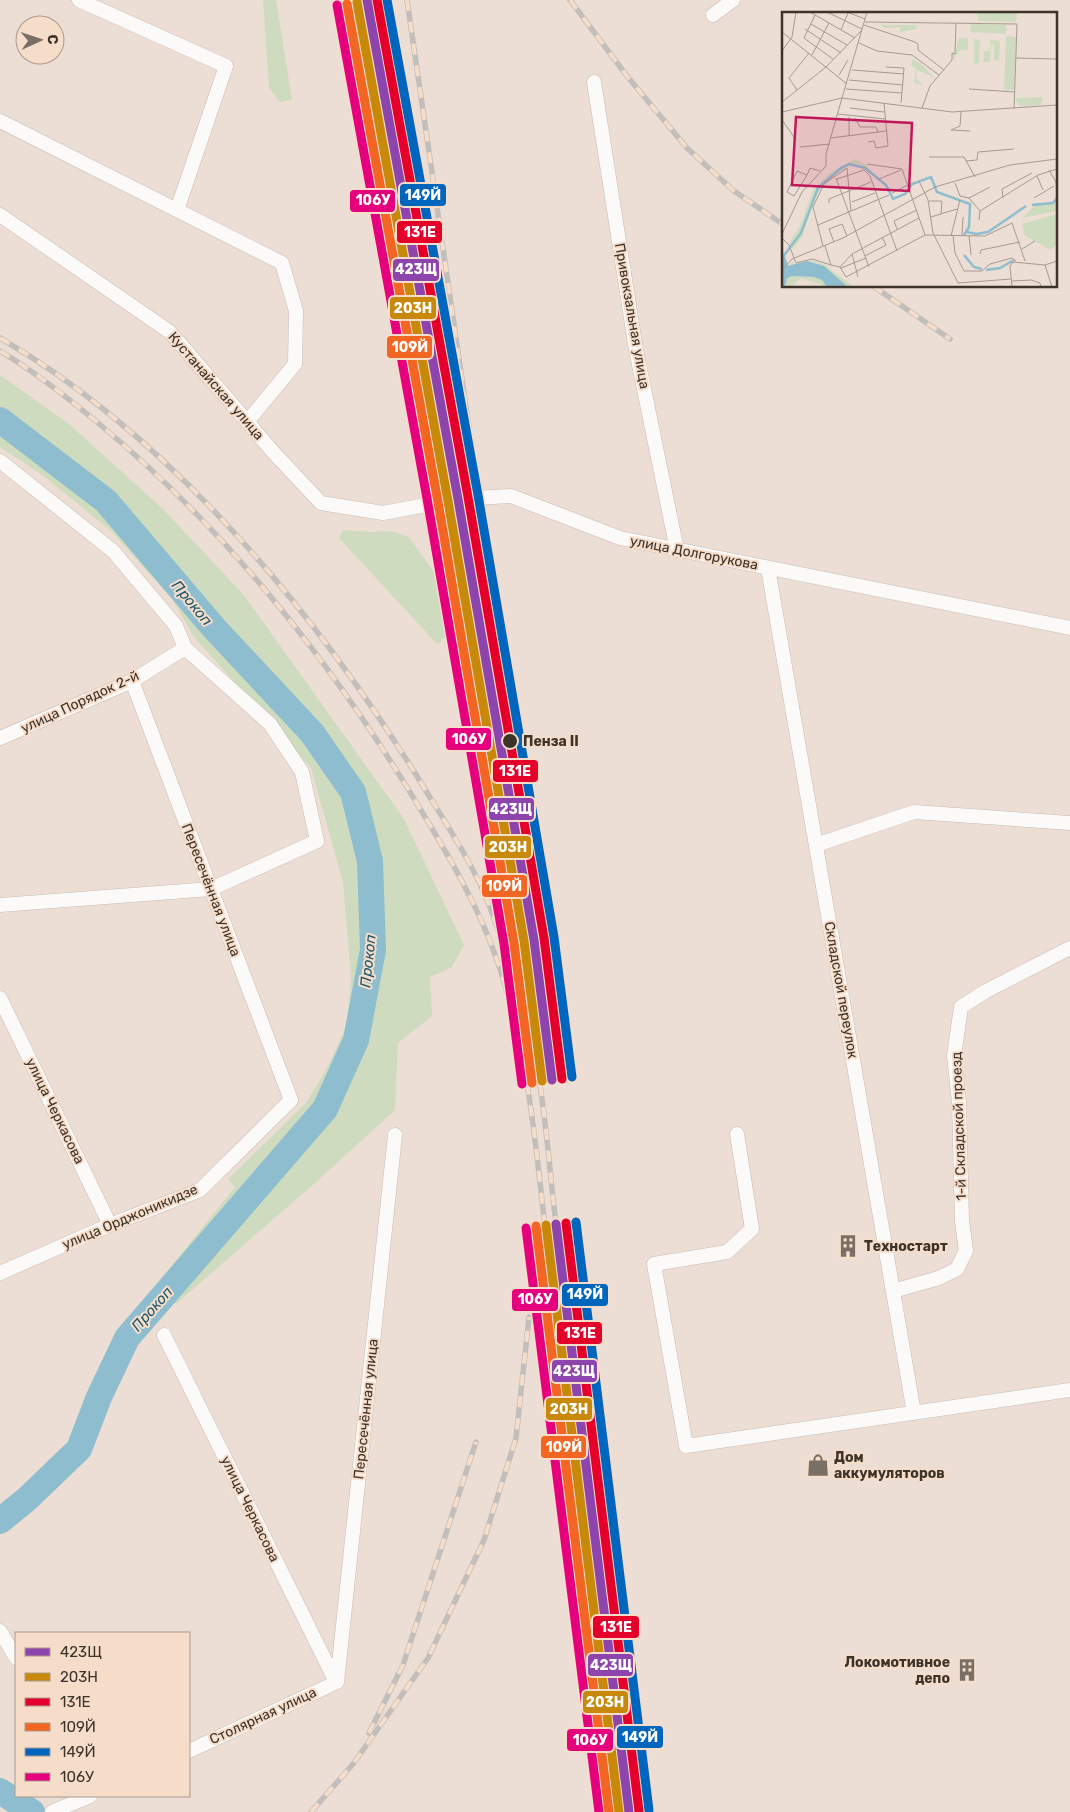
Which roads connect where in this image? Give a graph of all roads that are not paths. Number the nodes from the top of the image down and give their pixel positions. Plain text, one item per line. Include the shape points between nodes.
1 (79, 0) edge
2 (733, 0) edge
3 (713, 15) dead end
4 (594, 82) dead end
5 (0, 121) edge
6 (177, 210) junction
7 (0, 215) edge
8 (247, 422) junction
9 (0, 461) edge
10 (322, 503) joint
11 (677, 550) junction
12 (768, 568) junction
13 (1070, 628) edge
14 (185, 648) junction
15 (132, 681) junction
16 (0, 738) edge
17 (1070, 823) edge
18 (816, 845) junction
19 (211, 889) junction
20 (0, 905) edge
21 (1070, 948) edge
22 (0, 998) edge
23 (291, 1100) joint
24 (737, 1134) dead end
25 (395, 1135) dead end
26 (110, 1225) junction
27 (0, 1274) edge
28 (893, 1291) junction
29 (164, 1335) dead end
30 (1070, 1390) edge
31 (914, 1413) junction
32 (0, 1631) edge
33 (15, 1656) edge
34 (337, 1682) junction
35 (190, 1750) edge
36 (88, 1797) edge
37 (52, 1812) edge

1 - 6 street via 226,66
2 - 3 street
4 - 11 street, Привокзальная улица via 636,350
5 - 6 street
6 - 8 street via 282,263 296,311 295,364
7 - 8 street, Кустанайская улица via 170,332
8 - 10 street, Кустанайская улица
9 - 14 street via 113,550 176,626
10 - 11 street, улица Долгорукова via 383,513 458,499 511,496 620,538
11 - 12 street, улица Долгорукова
12 - 13 street, улица Долгорукова
12 - 18 street, Складской переулок
14 - 15 street, улица Порядок 2-й
14 - 19 street via 270,724 302,772 317,841
15 - 16 street, улица Порядок 2-й
15 - 19 street, Пересечённая улица
17 - 18 street via 914,812
18 - 28 street, Складской переулок
19 - 20 street
19 - 23 street, Пересечённая улица
21 - 28 street, 1-й Складской проезд via 986,991 962,1007 954,1056 966,1251 957,1269 939,1278
22 - 26 street, улица Черкасова
23 - 26 street, улица Орджоникидзе via 200,1190
24 - 31 street via 752,1229 727,1252 654,1264 686,1446
25 - 34 street, Пересечённая улица
26 - 27 street, улица Орджоникидзе
28 - 31 street, Складской переулок
29 - 34 street, улица Черкасова
30 - 31 street
32 - 33 street
34 - 35 street, Столярная улица
36 - 37 street

